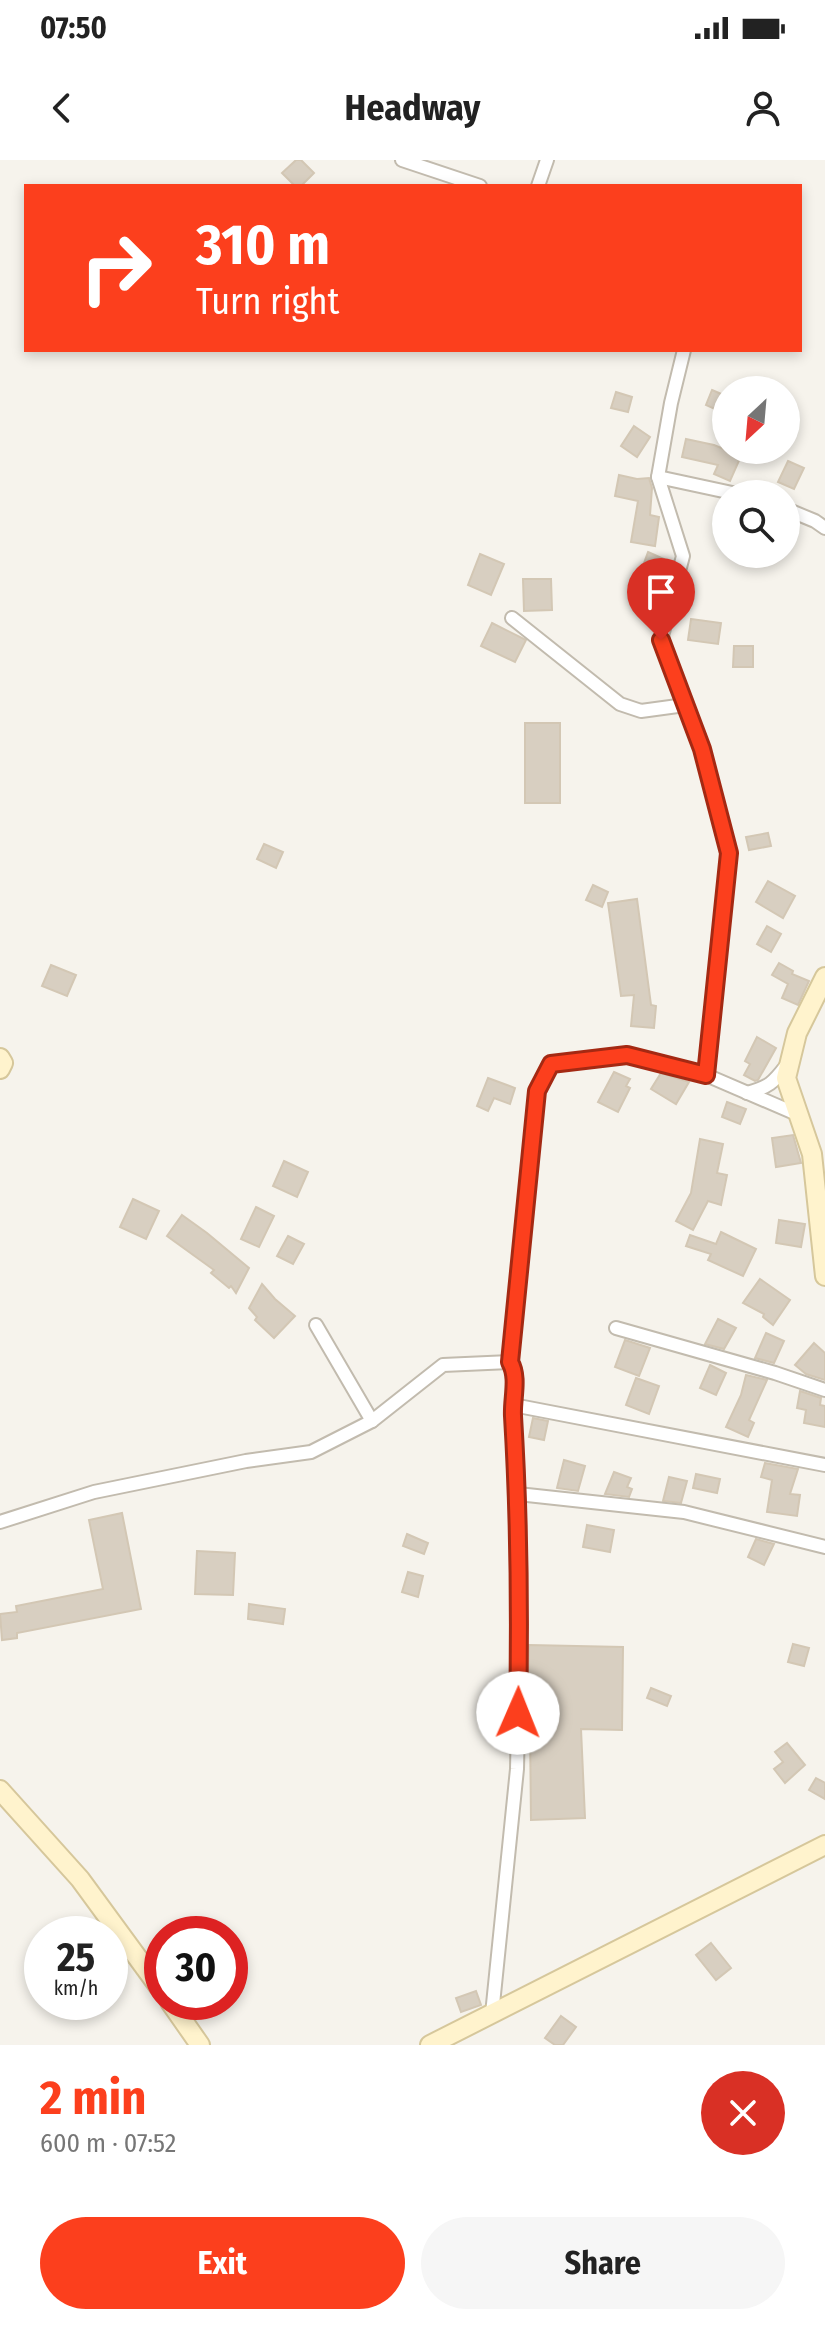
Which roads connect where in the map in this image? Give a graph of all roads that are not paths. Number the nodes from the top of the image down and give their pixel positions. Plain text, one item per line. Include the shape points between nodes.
1 (402, 160) edge
2 (547, 160) edge
3 (474, 184) edge
4 (539, 184) edge
5 (684, 352) edge
6 (658, 477) junction
7 (712, 489) edge
8 (800, 515) edge
9 (825, 528) edge
10 (512, 618) dead end
11 (685, 705) junction
12 (825, 977) edge
13 (0, 1058) edge
14 (791, 1060) junction
15 (0, 1069) edge
16 (706, 1075) junction
17 (747, 1093) junction
18 (799, 1115) junction
19 (825, 1276) edge
20 (316, 1325) dead end
21 (616, 1328) dead end
22 (510, 1362) junction
23 (825, 1390) edge
24 (513, 1405) junction
25 (372, 1421) junction
26 (825, 1465) edge
27 (518, 1494) junction
28 (0, 1522) edge
29 (825, 1547) edge
30 (0, 1790) edge
31 (825, 1845) edge
32 (144, 1966) edge
33 (492, 2014) junction
34 (183, 2020) edge
35 (200, 2045) edge
36 (430, 2045) edge

1 - 3 street
2 - 4 street
5 - 6 street
6 - 7 street
6 - 11 street via 683,556 661,640
8 - 9 street
10 - 11 street via 620,704 641,711
11 - 16 street via 729,853
12 - 14 street via 797,1033
13 - 15 street
14 - 17 street via 773,1083
14 - 18 street via 786,1078
16 - 17 street
16 - 22 street via 627,1055 551,1064 537,1091
17 - 18 street
18 - 19 street via 812,1154
20 - 25 street
21 - 23 street
22 - 24 street via 515,1371
22 - 25 street via 443,1365
24 - 26 street
24 - 27 street
25 - 28 street via 311,1452 94,1492
27 - 29 street via 684,1512
27 - 33 street via 517,1769
30 - 32 street via 80,1879
31 - 33 street
33 - 36 street
34 - 35 street

